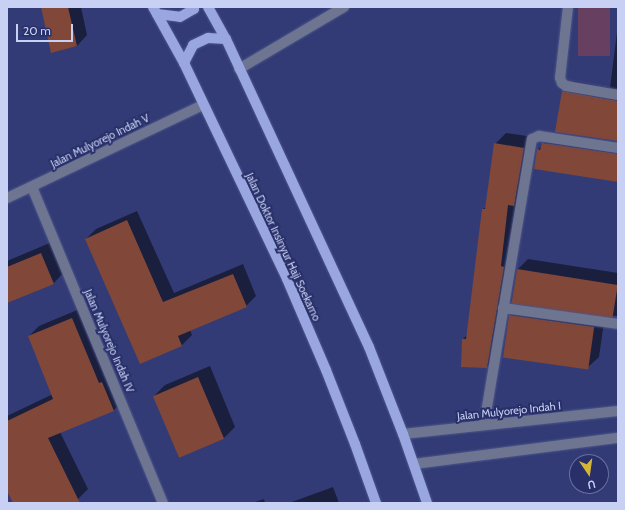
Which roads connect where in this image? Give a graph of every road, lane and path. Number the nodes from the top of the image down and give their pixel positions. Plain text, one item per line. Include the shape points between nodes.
1 (194, 7) edge
2 (208, 7) edge
3 (344, 7) edge
4 (568, 7) edge
5 (155, 10) edge
6 (226, 39) junction
7 (184, 63) junction
8 (239, 69) junction
9 (618, 94) edge
10 (203, 106) junction
11 (618, 148) edge
12 (32, 187) junction
13 (7, 198) edge
14 (503, 308) junction
15 (618, 324) edge
16 (618, 411) edge
17 (484, 425) junction
18 (404, 434) junction
19 (618, 438) edge
20 (414, 464) junction
21 (163, 503) edge
22 (376, 503) edge
23 (428, 503) edge

1 - 5 main road via 180,17
2 - 6 main road
3 - 8 street
4 - 9 street via 560,78 562,83 566,86
5 - 7 main road, Jalan Doktor Insinyur Haji Soekarno
6 - 7 main road via 208,38 193,45
6 - 8 main road
7 - 10 main road, Jalan Doktor Insinyur Haji Soekarno
8 - 18 main road via 335,270
10 - 12 street, Jalan Mulyorejo Indah V
10 - 22 main road, Jalan Doktor Insinyur Haji Soekarno via 293,293 355,444
11 - 14 street via 539,136 532,140
12 - 13 street, Jalan Mulyorejo Indah V
12 - 21 street, Jalan Mulyorejo Indah IV
14 - 15 street
14 - 17 street
16 - 17 street, Jalan Mulyorejo Indah I
17 - 18 street, Jalan Mulyorejo Indah I
18 - 20 main road
19 - 20 street
20 - 23 main road

